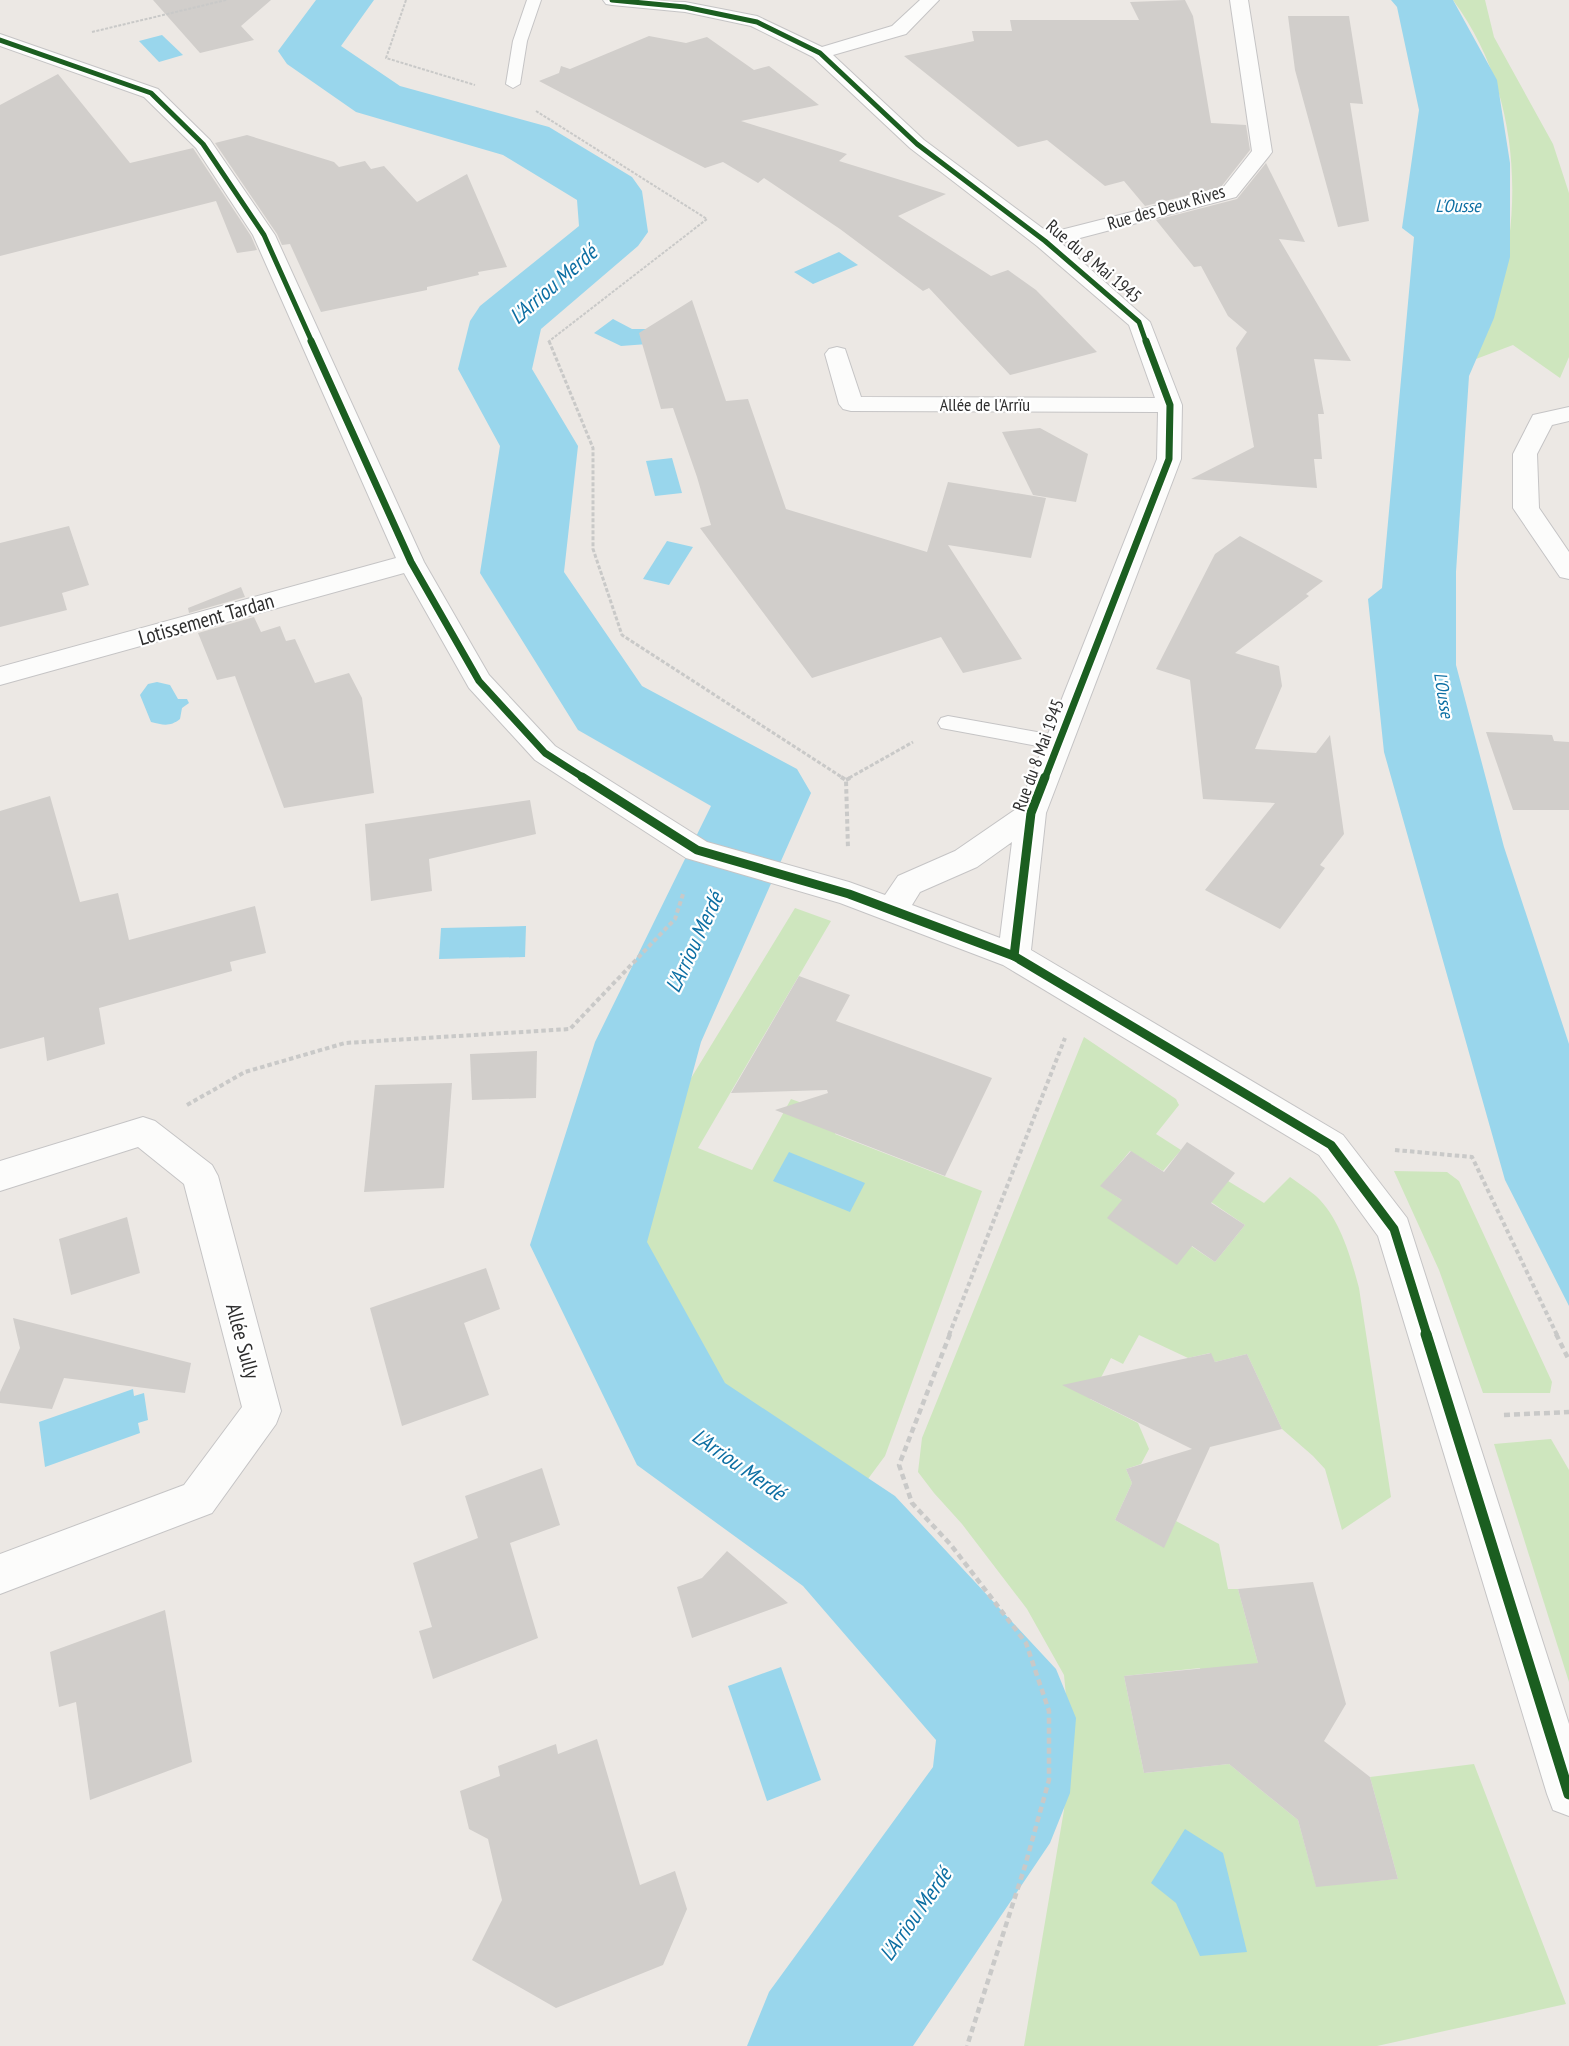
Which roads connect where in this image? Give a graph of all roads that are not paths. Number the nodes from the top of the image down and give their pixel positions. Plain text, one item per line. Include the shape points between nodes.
1 (534, 0) edge
2 (612, 0) edge
3 (930, 0) edge
4 (1239, 0) edge
5 (0, 40) edge
6 (820, 53) junction
7 (513, 84) dead end
8 (1045, 241) junction
9 (837, 354) dead end
10 (1170, 405) junction
11 (1569, 414) edge
12 (411, 562) junction
13 (1569, 571) edge
14 (0, 676) edge
15 (948, 723) road end
16 (1059, 742) junction
17 (1031, 813) junction
18 (892, 910) junction
19 (1014, 956) junction
20 (0, 1176) edge
21 (0, 1574) edge
22 (1569, 1794) edge

1 - 7 lane via 520,41
2 - 6 street, Rue du 8 Mai 1945 via 685,7 757,22
3 - 6 street via 899,30
4 - 8 street, Rue des Deux Rives via 1262,152 1229,193
5 - 12 street via 151,93 203,144 264,235
6 - 8 street, Rue du 8 Mai 1945 via 916,144
8 - 10 street, Rue du 8 Mai 1945 via 1139,322
9 - 10 street, Allée de l'Arrïu via 851,404
10 - 16 street, Rue du 8 Mai 1945 via 1169,459
11 - 13 street via 1542,420 1525,454 1526,508
12 - 14 street, Lotissement Tardan
12 - 18 street via 479,681 545,753 707,853
15 - 16 lane
16 - 17 street, Rue du 8 Mai 1945
17 - 18 street, Rue du 8 Mai 1945 via 966,859 909,884
17 - 19 street, Rue du 8 Mai 1945
18 - 19 street
19 - 22 street via 1331,1145 1394,1229
20 - 21 street, Allée Sully via 143,1131 200,1176 262,1411 198,1499

